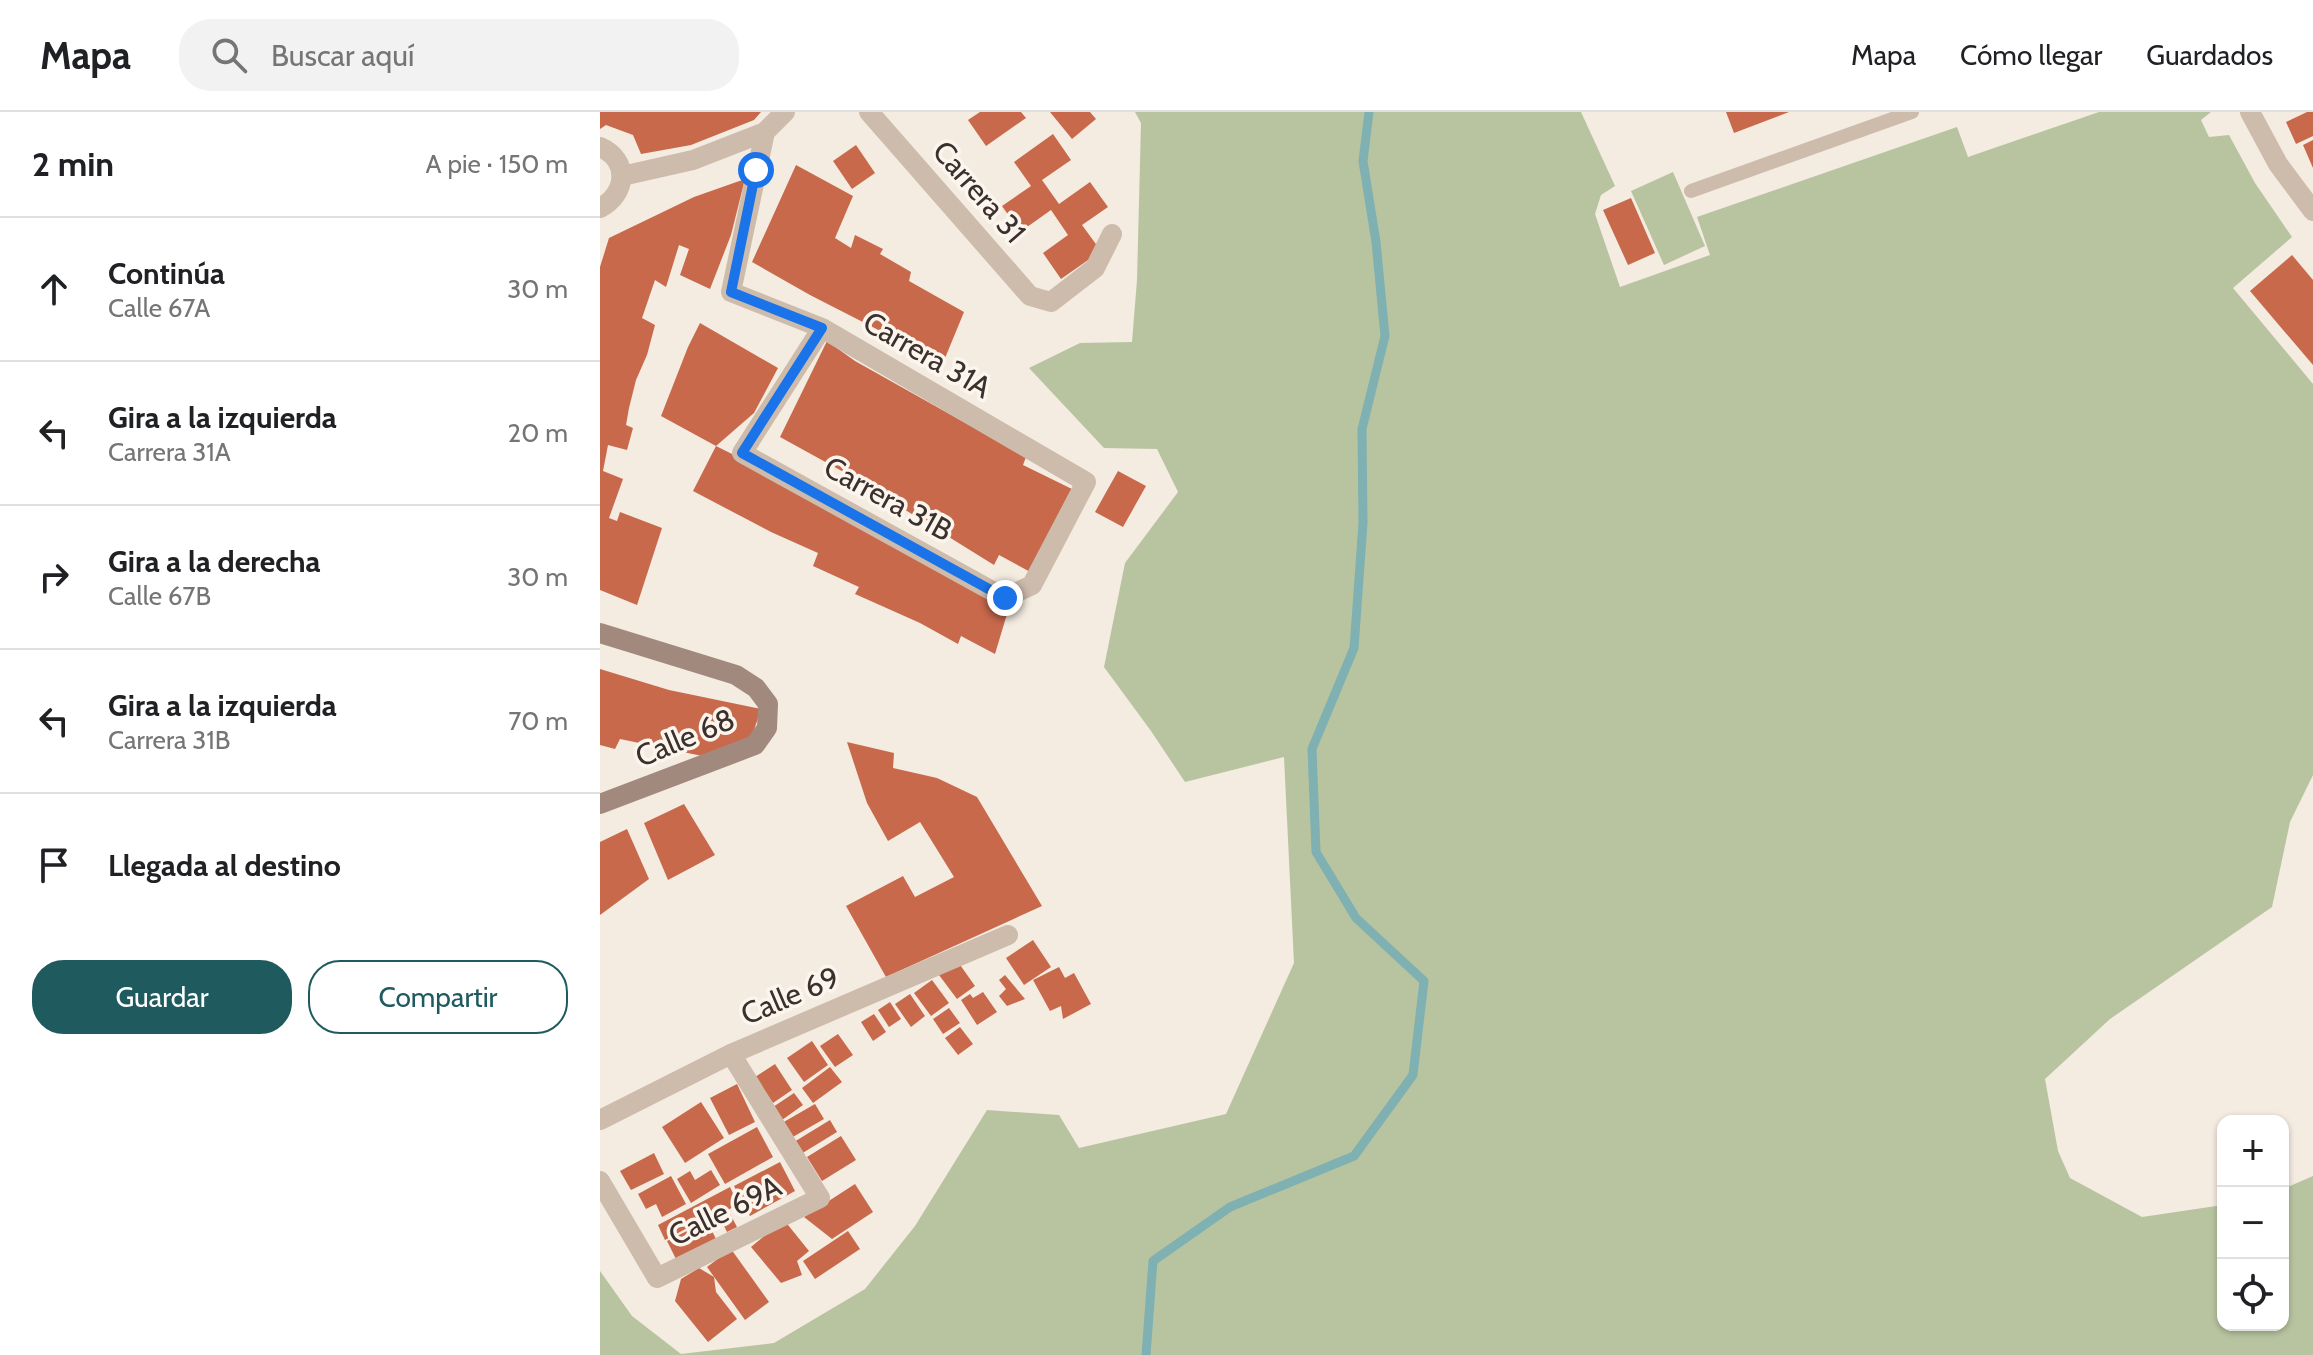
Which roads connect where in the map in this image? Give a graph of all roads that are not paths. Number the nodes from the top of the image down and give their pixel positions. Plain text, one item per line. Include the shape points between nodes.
1 (785, 112) edge
2 (869, 112) edge
3 (1912, 112) edge
4 (2250, 112) edge
5 (765, 132) junction
6 (600, 147) edge
7 (622, 176) junction
8 (1691, 191) dead end
9 (600, 208) edge
10 (2313, 211) edge
11 (1112, 234) dead end
12 (822, 328) junction
13 (1005, 598) joint
14 (600, 633) edge
15 (600, 804) edge
16 (1008, 935) dead end
17 (731, 1054) junction
18 (600, 1120) edge
19 (600, 1181) edge

1 - 5 street
2 - 11 street, Carrera 31 via 1030,296 1051,302 1095,268
3 - 8 lane
4 - 10 street via 2278,164
5 - 7 street via 693,160
5 - 12 street, Carrera 31A via 731,292
6 - 7 street via 614,155
7 - 9 street via 616,196
12 - 13 street, Carrera 31B via 742,453
12 - 13 street, Carrera 31A via 1086,482 1032,585
14 - 15 street, Calle 68 via 736,675 768,704 767,728 755,745
16 - 17 street, Calle 69
17 - 18 street, Calle 69
17 - 19 street, Calle 69A via 820,1198 657,1278

